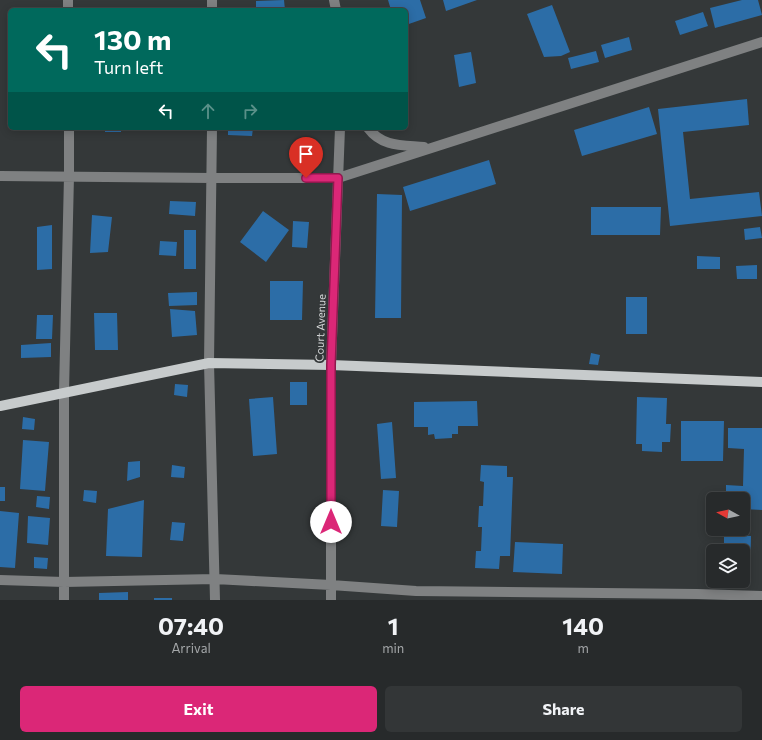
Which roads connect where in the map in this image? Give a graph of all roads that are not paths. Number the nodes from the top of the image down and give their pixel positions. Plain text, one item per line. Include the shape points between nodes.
1 (762, 42) edge
2 (69, 130) edge
3 (212, 130) edge
4 (340, 130) edge
5 (369, 130) edge
6 (428, 148) junction
7 (0, 176) edge
8 (69, 176) junction
9 (212, 178) junction
10 (338, 178) junction
11 (209, 363) junction
12 (331, 365) junction
13 (762, 382) edge
14 (64, 392) junction
15 (0, 406) edge
16 (0, 580) edge
17 (215, 580) junction
18 (64, 582) junction
19 (331, 585) junction
20 (416, 596) edge
21 (574, 596) edge
22 (762, 596) edge
23 (697, 597) edge
24 (64, 600) edge
25 (215, 600) edge
26 (331, 600) edge

1 - 6 street
2 - 8 street
3 - 9 street
4 - 10 street, Court Avenue
5 - 6 street via 388,144
6 - 10 street
7 - 8 street
8 - 9 street
8 - 14 street
9 - 10 street
9 - 11 street
10 - 12 street, Court Avenue
11 - 12 main road
11 - 14 main road
11 - 17 street
12 - 13 main road
12 - 19 street, Court Avenue
14 - 15 main road
14 - 18 street
16 - 18 street
17 - 18 street
17 - 19 street
17 - 25 street
18 - 24 street
19 - 20 street
19 - 26 street, Court Avenue
20 - 21 street
21 - 23 street
22 - 23 street

